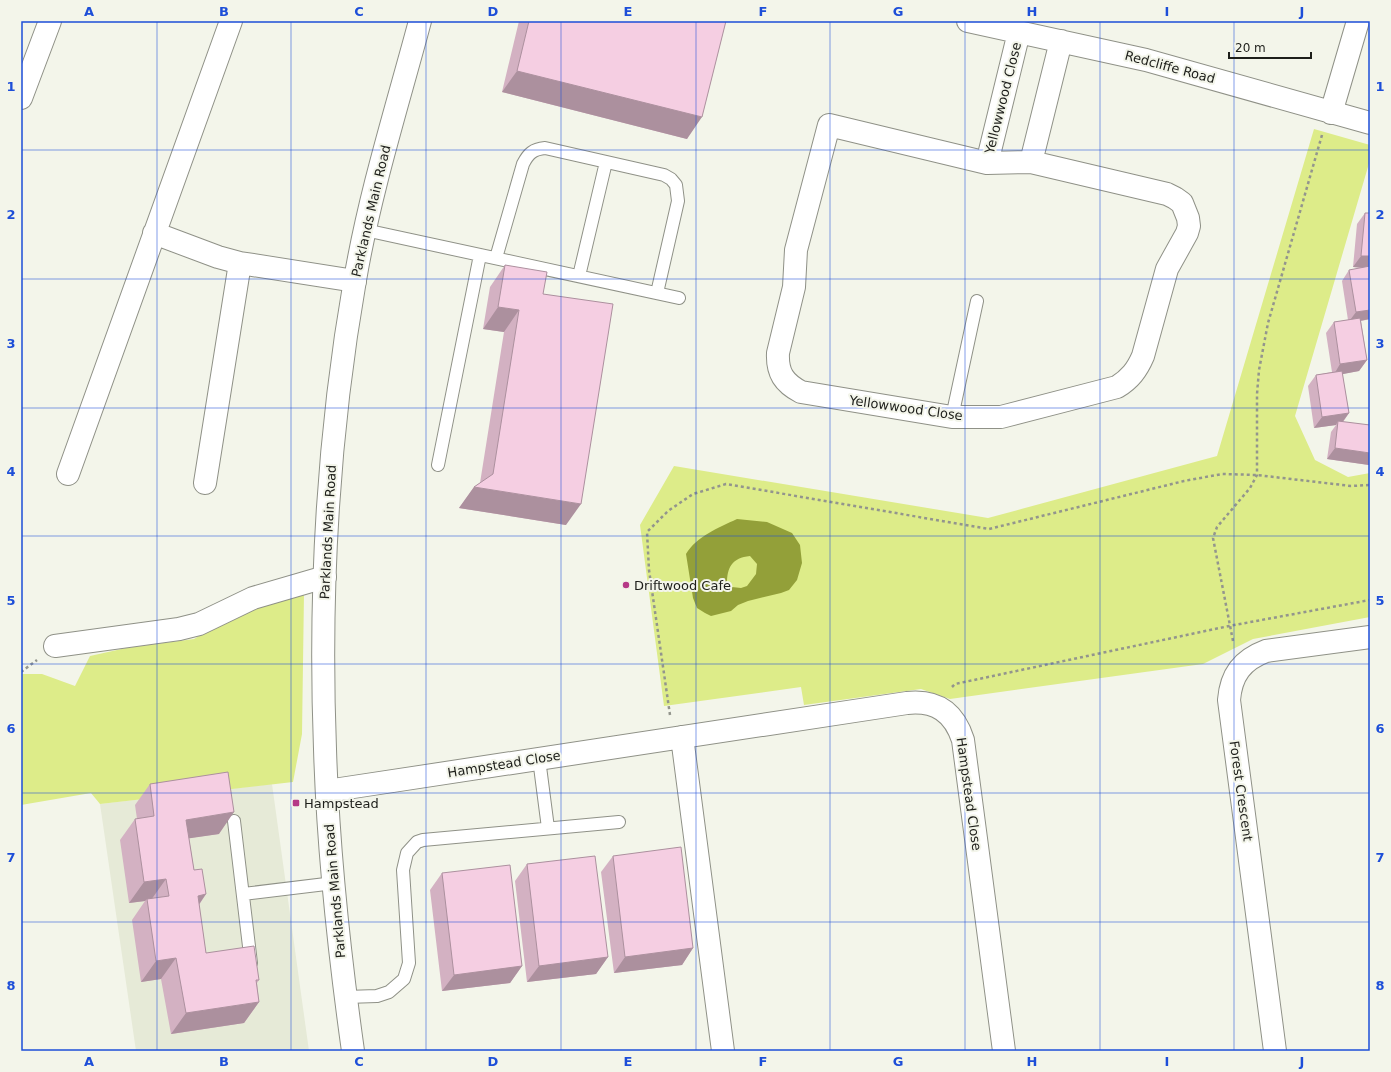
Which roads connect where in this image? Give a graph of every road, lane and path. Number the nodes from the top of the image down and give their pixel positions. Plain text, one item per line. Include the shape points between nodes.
1 (50, 21) edge
2 (231, 21) edge
3 (420, 21) edge
4 (968, 21) edge
5 (1358, 21) edge
6 (1019, 32) junction
7 (1061, 41) junction
8 (21, 98) edge
9 (1331, 113) junction
10 (1370, 123) edge
11 (606, 162) junction
12 (1031, 162) junction
13 (987, 163) junction
14 (365, 230) junction
15 (154, 233) junction
16 (480, 255) junction
17 (496, 258) junction
18 (240, 263) junction
19 (579, 276) junction
20 (355, 281) junction
21 (657, 293) junction
22 (679, 298) dead end
23 (977, 301) dead end
24 (952, 417) junction
25 (438, 465) dead end
26 (68, 474) dead end
27 (1257, 475) junction
28 (205, 483) dead end
29 (1370, 485) edge
30 (325, 577) junction
31 (1370, 600) edge
32 (1229, 626) junction
33 (1370, 637) edge
34 (55, 646) dead end
35 (1240, 668) junction
36 (937, 707) junction
37 (682, 738) junction
38 (539, 759) junction
39 (327, 791) junction
40 (234, 821) edge
41 (619, 822) dead end
42 (548, 828) junction
43 (334, 883) junction
44 (243, 894) junction
45 (252, 976) edge
46 (346, 997) junction
47 (353, 1051) edge
48 (723, 1051) edge
49 (1004, 1051) edge
50 (1275, 1051) edge

1 - 8 street
2 - 15 street
3 - 14 street, Parklands Main Road via 387,138
4 - 6 street, Redcliffe Road
5 - 9 street
6 - 7 street, Redcliffe Road
6 - 13 street, Yellowwood Close
7 - 9 street, Redcliffe Road via 1132,56
7 - 12 street
9 - 10 street, Redcliffe Road
9 - 27 path via 1262,346 1257,394
11 - 17 lane via 545,148 532,151 523,164
11 - 19 lane
11 - 21 lane via 664,175 676,185 678,201
12 - 13 street, Yellowwood Close
12 - 24 street, Yellowwood Close via 1167,194 1182,203 1188,218 1187,233 1167,269 1143,356 1132,376 1117,387 1001,417
13 - 24 street, Yellowwood Close via 829,125 796,250 794,287 778,354 784,378 801,392
14 - 16 lane
14 - 20 street, Parklands Main Road
15 - 18 street
15 - 26 street
16 - 17 lane
16 - 25 lane
17 - 19 lane
18 - 20 street
18 - 28 street
19 - 21 lane
20 - 30 street, Parklands Main Road via 333,449
21 - 22 lane
23 - 24 lane
27 - 29 path via 1351,486
27 - 32 path via 1250,488 1217,527 1213,538
27 - 37 path via 1222,474 1184,481 988,529 726,484 693,494 668,511 647,532 649,570 670,719
30 - 34 street via 253,598 199,624
30 - 39 street, Parklands Main Road via 324,710
31 - 32 path
32 - 35 path
32 - 36 path via 955,684
33 - 35 street, Forest Crescent via 1266,651 1247,660
35 - 50 street, Forest Crescent via 1230,689 1229,700
36 - 37 street, Hampstead Close via 928,703 906,703
36 - 49 street, Hampstead Close via 954,721 963,740
37 - 38 street, Hampstead Close
37 - 48 street
38 - 39 street, Hampstead Close
38 - 42 lane
39 - 43 street, Parklands Main Road
40 - 44 lane
41 - 42 lane
42 - 46 lane via 417,842 407,853 403,870 409,963 404,979 388,992 377,996
43 - 44 lane
43 - 46 street, Parklands Main Road
44 - 45 lane
46 - 47 street, Parklands Main Road

